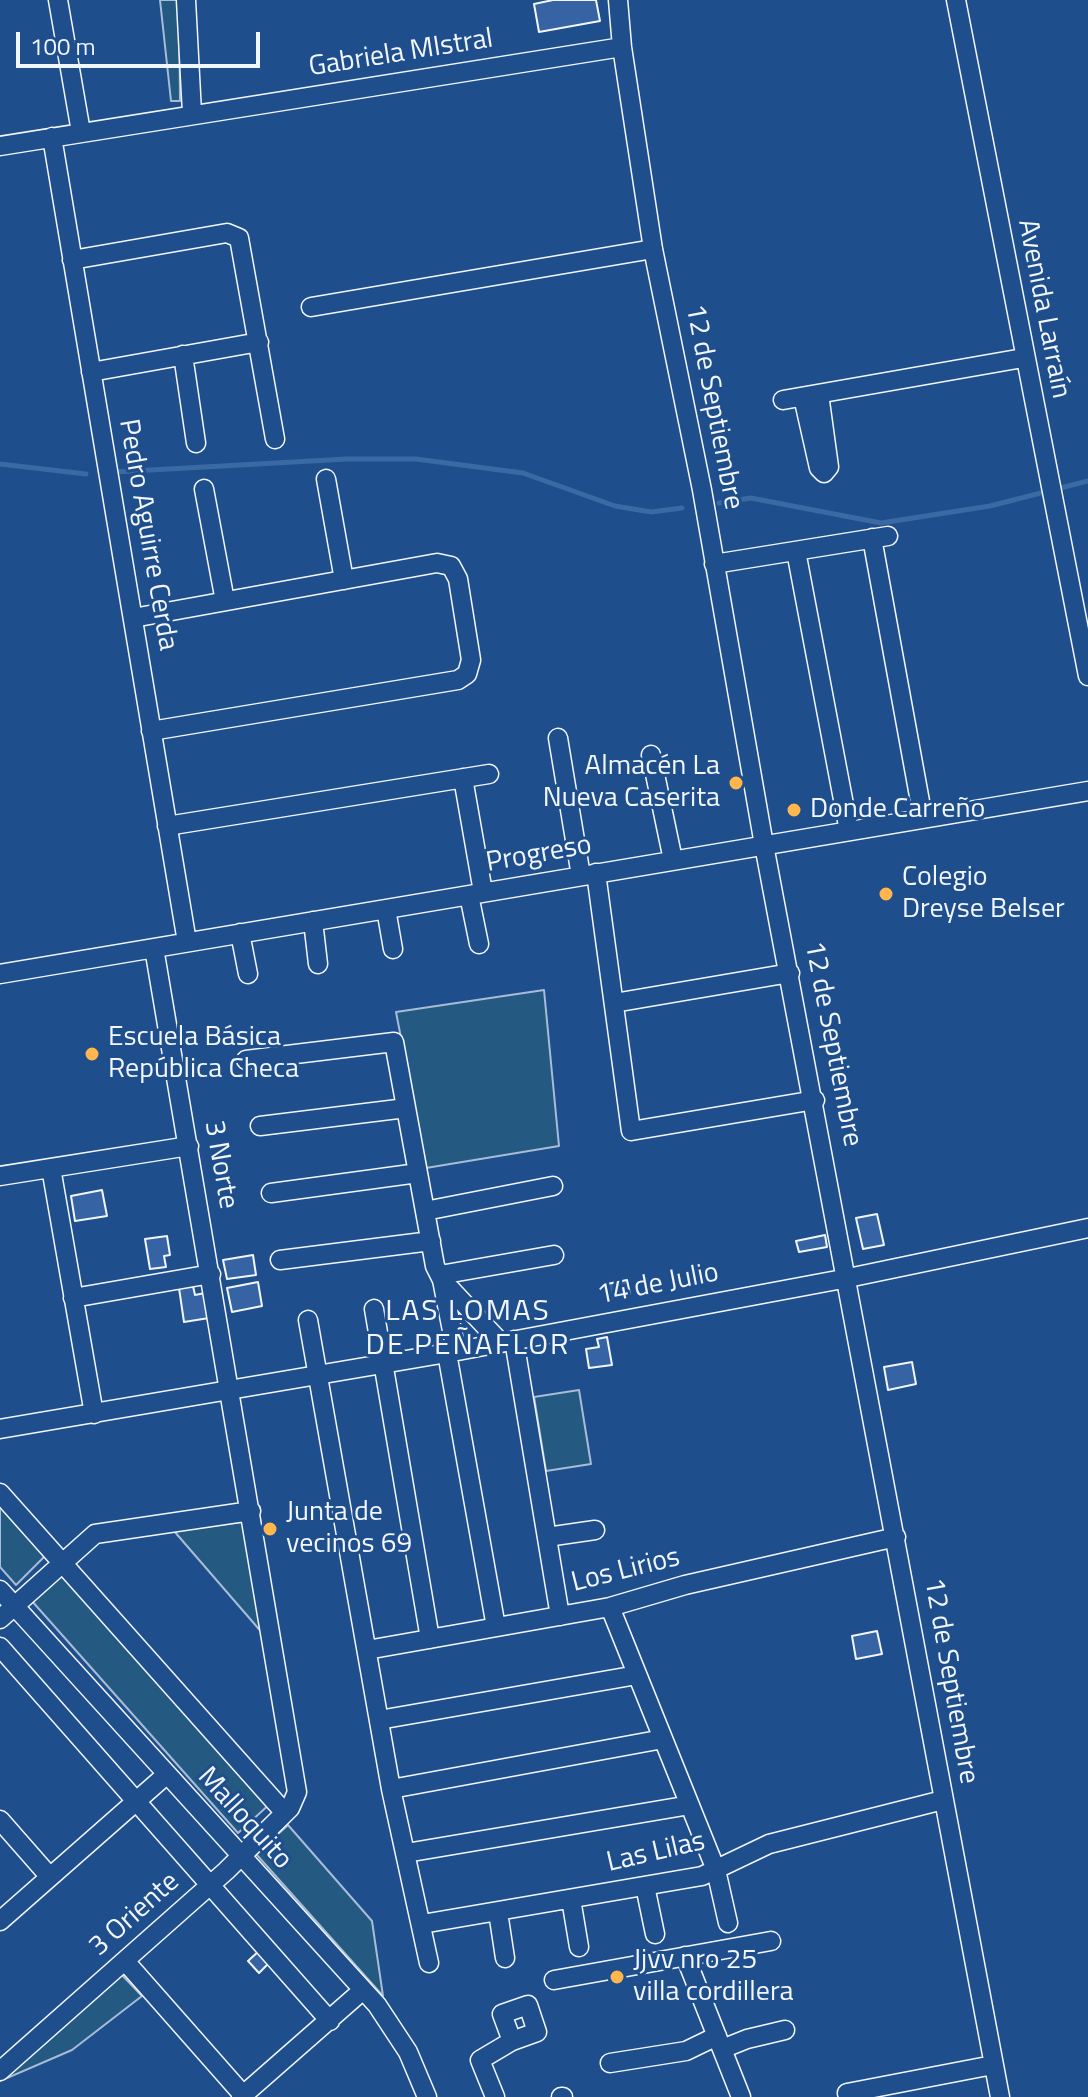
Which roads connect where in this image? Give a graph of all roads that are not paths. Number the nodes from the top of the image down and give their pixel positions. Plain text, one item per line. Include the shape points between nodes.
1 (58, 0) edge
2 (186, 0) edge
3 (618, 0) edge
4 (956, 0) edge
5 (622, 47) junction
6 (192, 113) junction
7 (81, 132) junction
8 (52, 137) junction
9 (0, 146) edge
10 (653, 249) junction
11 (72, 260) junction
12 (311, 307) dead end
13 (259, 342) junction
14 (183, 355) junction
15 (1023, 358) junction
16 (91, 372) junction
17 (783, 400) dead end
18 (275, 439) dead end
19 (196, 443) dead end
20 (326, 479) dead end
21 (204, 489) dead end
22 (796, 551) junction
23 (714, 564) junction
24 (344, 580) junction
25 (225, 601) junction
26 (133, 618) junction
27 (1088, 676) edge
28 (151, 731) junction
29 (558, 738) dead end
30 (651, 755) dead end
31 (489, 774) dead end
32 (463, 778) junction
33 (1088, 791) edge
34 (923, 818) junction
35 (167, 826) junction
36 (849, 831) junction
37 (764, 845) junction
38 (673, 860) junction
39 (588, 875) junction
40 (476, 894) junction
41 (386, 909) junction
42 (313, 921) junction
43 (240, 933) junction
44 (187, 942) junction
45 (479, 944) dead end
46 (154, 948) junction
47 (393, 949) dead end
48 (318, 964) dead end
49 (790, 973) junction
50 (0, 974) edge
51 (248, 974) dead end
52 (614, 1003) junction
53 (246, 1060) dead end
54 (815, 1100) junction
55 (406, 1108) junction
56 (260, 1126) dead end
57 (189, 1146) junction
58 (51, 1168) junction
59 (418, 1173) junction
60 (0, 1176) edge
61 (553, 1186) dead end
62 (271, 1193) dead end
63 (425, 1211) junction
64 (1088, 1228) edge
65 (431, 1241) junction
66 (554, 1255) dead end
67 (280, 1260) dead end
68 (211, 1274) junction
69 (441, 1277) junction
70 (848, 1278) junction
71 (73, 1298) junction
72 (374, 1309) dead end
73 (308, 1320) dead end
74 (507, 1342) junction
75 (452, 1352) junction
76 (384, 1364) junction
77 (316, 1377) junction
78 (231, 1391) junction
79 (94, 1414) junction
80 (0, 1429) edge
81 (0, 1493) edge
82 (251, 1511) junction
83 (595, 1530) dead end
84 (547, 1537) junction
85 (896, 1537) junction
86 (63, 1563) junction
87 (0, 1590) edge
88 (14, 1607) junction
89 (610, 1607) junction
90 (560, 1616) junction
91 (0, 1619) edge
92 (496, 1627) junction
93 (430, 1639) junction
94 (0, 1647) edge
95 (367, 1650) junction
96 (637, 1675) junction
97 (379, 1720) junction
98 (663, 1739) junction
99 (166, 1775) junction
100 (391, 1789) junction
101 (297, 1792) joint
102 (943, 1800) junction
103 (136, 1802) junction
104 (690, 1805) junction
105 (285, 1813) junction
106 (0, 1820) edge
107 (406, 1853) junction
108 (240, 1857) junction
109 (716, 1870) junction
110 (50, 1877) junction
111 (210, 1885) junction
112 (645, 1886) junction
113 (571, 1899) junction
114 (498, 1912) junction
115 (0, 1921) edge
116 (728, 1923) dead end
117 (422, 1924) junction
118 (655, 1934) dead end
119 (771, 1941) dead end
120 (579, 1947) dead end
121 (685, 1956) junction
122 (505, 1958) dead end
123 (125, 1961) junction
124 (429, 1963) dead end
125 (554, 1980) dead end
126 (363, 1990) junction
127 (330, 2021) junction
128 (785, 2030) dead end
129 (512, 2041) dead end
130 (720, 2043) junction
131 (610, 2063) dead end
132 (993, 2065) junction
133 (0, 2071) edge
134 (847, 2093) dead end
135 (423, 2095) edge
136 (242, 2096) edge
137 (495, 2097) edge
138 (741, 2097) edge
139 (1000, 2097) edge

1 - 7 street
2 - 6 street
3 - 5 street, 12 de Septiembre
4 - 15 street, Avenida Larraín
5 - 6 street, Gabriela MIstral
5 - 10 street, 12 de Septiembre
6 - 7 street, Gabriela MIstral
7 - 8 street, Gabriela MIstral
8 - 9 street, Gabriela MIstral
8 - 11 street, Pedro Aguirre Cerda
10 - 12 street
10 - 23 street, 12 de Septiembre
11 - 13 street via 236,235 243,247
11 - 16 street, Pedro Aguirre Cerda
13 - 14 street
13 - 18 street
14 - 16 street
14 - 19 street
15 - 17 street
15 - 27 street, Avenida Larraín
16 - 26 street, Pedro Aguirre Cerda
20 - 24 street
21 - 25 street
22 - 23 street
22 - 34 street via 880,537
22 - 36 street
23 - 37 street, 12 de Septiembre
24 - 25 street
24 - 28 street via 437,563 451,566 458,579 471,660 467,674 453,681
25 - 26 street
26 - 28 street, Pedro Aguirre Cerda
28 - 35 street, Pedro Aguirre Cerda
29 - 39 street
30 - 38 street
31 - 32 street
32 - 35 street
32 - 40 street
33 - 34 street, Progreso
34 - 36 street, Progreso
35 - 44 street, Pedro Aguirre Cerda
36 - 37 street, Progreso
37 - 38 street, Progreso
37 - 49 street, 12 de Septiembre
38 - 39 street, Progreso
39 - 40 street, Progreso
39 - 52 street
40 - 41 street, Progreso
40 - 45 street
41 - 42 street, Progreso
41 - 47 street
42 - 43 street, Progreso
42 - 48 street
43 - 44 street, Progreso
43 - 51 street
44 - 46 street, Progreso
46 - 50 street, Progreso
46 - 57 street, 3 Norte
49 - 52 street
49 - 54 street, 12 de Septiembre
52 - 54 street via 631,1131
53 - 55 street via 394,1042
54 - 70 street, 12 de Septiembre
55 - 56 street
55 - 59 street
57 - 58 street
57 - 68 street, 3 Norte
58 - 60 street
58 - 71 street
59 - 62 street
59 - 63 street
61 - 63 street
63 - 65 street
64 - 70 street, 14 de Julio
65 - 67 street
65 - 69 street
66 - 69 street
68 - 71 street
68 - 78 street, 3 Norte
69 - 74 street
69 - 75 street
70 - 74 street, 14 de Julio
70 - 85 street, 12 de Septiembre
71 - 79 street
72 - 76 street
73 - 77 street
74 - 75 street, 14 de Julio
74 - 84 street
75 - 76 street, 14 de Julio
75 - 92 street
76 - 77 street, 14 de Julio
76 - 93 street
77 - 78 street, 14 de Julio
77 - 95 street
78 - 79 street, 14 de Julio
78 - 82 street, 3 Norte
79 - 80 street, 14 de Julio
81 - 86 street, Malloquito
82 - 86 street via 95,1534
82 - 101 street, 3 Norte
83 - 84 street
84 - 90 street
85 - 89 street, Los Lirios
85 - 102 street, 12 de Septiembre
86 - 88 street
86 - 105 street, Malloquito
87 - 88 street, Malloquito
88 - 91 street
88 - 99 street, Malloquito
89 - 90 street, Los Lirios
89 - 96 street
90 - 92 street, Los Lirios
92 - 93 street, Los Lirios
93 - 95 street, Los Lirios
94 - 103 street
95 - 97 street
96 - 97 street
96 - 98 street
97 - 100 street
98 - 100 street
98 - 104 street
99 - 103 street
99 - 108 street, Malloquito
100 - 107 street
101 - 105 street, 3 Oriente
102 - 109 street, Las Lilas via 769,1844
102 - 132 street, 12 de Septiembre
103 - 110 street
103 - 111 street
104 - 107 street
104 - 109 street
105 - 108 street, 3 Oriente
106 - 110 street
107 - 117 street
108 - 111 street, 3 Oriente
108 - 126 street, Malloquito
109 - 112 street, Las Lilas
109 - 116 street
110 - 115 street
111 - 123 street, 3 Oriente
111 - 127 street
112 - 113 street, Las Lilas
112 - 118 street
113 - 114 street, Las Lilas
113 - 120 street
114 - 117 street, Las Lilas
114 - 122 street
117 - 124 street
119 - 121 street
121 - 125 street
121 - 130 street
123 - 133 street, 3 Oriente
123 - 136 street
126 - 127 street
126 - 135 street, Malloquito via 396,2031
127 - 136 street
128 - 130 street
129 - 137 street via 480,2060
130 - 131 street
130 - 138 street
132 - 134 street
132 - 139 street, 12 de Septiembre

